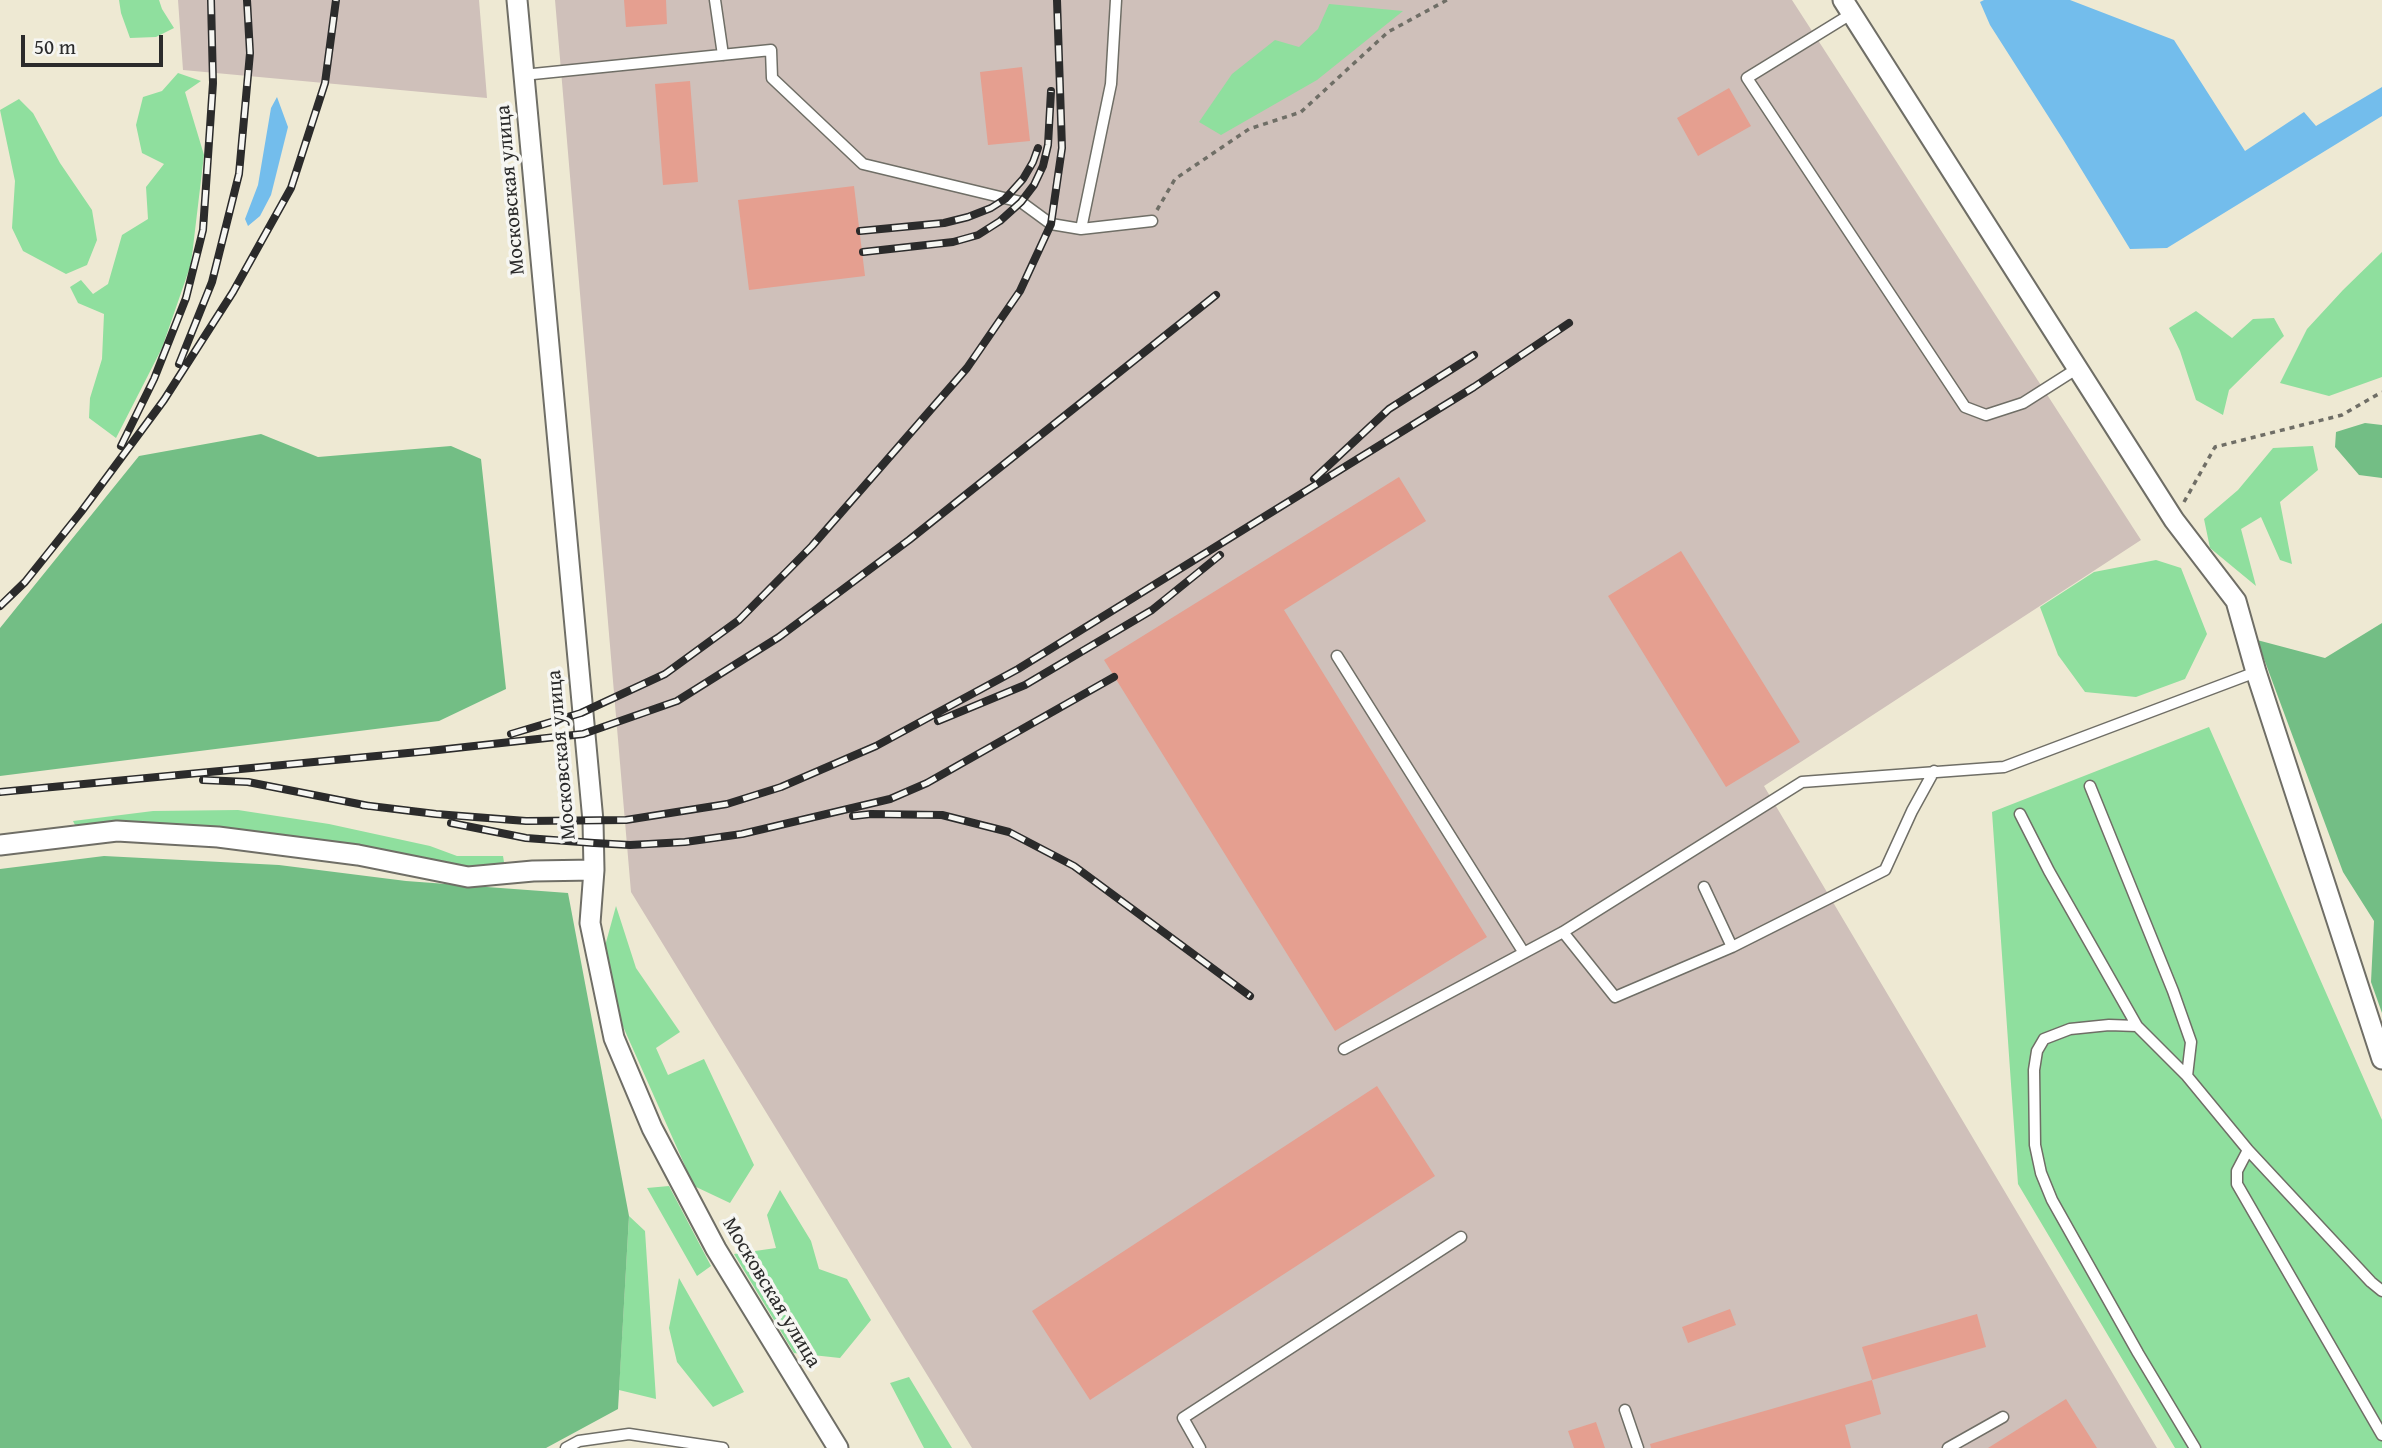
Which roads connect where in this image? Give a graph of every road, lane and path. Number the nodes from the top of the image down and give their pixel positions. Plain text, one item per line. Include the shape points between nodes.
1 (517, 0) edge
2 (715, 0) edge
3 (1116, 0) edge
4 (1447, 0) edge
5 (1847, 7) edge
6 (723, 55) junction
7 (523, 75) junction
8 (1152, 221) joint
9 (1081, 229) junction
10 (2078, 368) junction
11 (2382, 392) edge
12 (2174, 520) junction
13 (1337, 656) dead end
14 (2256, 672) junction
15 (1934, 771) junction
16 (2090, 786) dead end
17 (2020, 814) dead end
18 (0, 845) edge
19 (594, 870) junction
20 (1704, 887) dead end
21 (1563, 932) junction
22 (1732, 947) junction
23 (1524, 953) junction
24 (2137, 1026) junction
25 (1344, 1049) dead end
26 (2382, 1059) edge
27 (2186, 1076) junction
28 (2248, 1150) junction
29 (1461, 1237) dead end
30 (2382, 1291) edge
31 (1625, 1410) dead end
32 (2003, 1417) dead end
33 (2382, 1435) edge
34 (566, 1448) edge
35 (723, 1448) edge
36 (838, 1448) edge
37 (1200, 1448) edge
38 (1638, 1448) edge
39 (1948, 1448) edge
40 (2195, 1448) edge

1 - 7 street, Московская улица
2 - 6 lane
3 - 9 lane via 1111,84
4 - 8 path via 1388,32 1301,112 1249,129 1175,179
5 - 10 street
5 - 10 lane via 1747,78 1965,407 1986,415 2023,403
6 - 7 lane
6 - 9 lane via 771,50 772,78 863,164 1021,202 1051,225
7 - 19 street, Московская улица
8 - 9 lane
10 - 12 street
11 - 12 path via 2342,415 2215,447
12 - 14 street via 2236,601
13 - 23 lane
14 - 15 lane via 2004,767
14 - 26 street
15 - 21 lane via 1802,782
15 - 22 lane via 1885,870
16 - 27 lane via 2190,1042
17 - 24 lane
18 - 19 street via 117,831 358,855 468,877
19 - 36 street, Московская улица via 590,923 614,1038 652,1128 716,1249
20 - 22 lane
21 - 22 lane via 1615,997
21 - 23 lane
23 - 25 lane
24 - 27 lane
24 - 40 lane via 2070,1029 2044,1039 2034,1070 2035,1145 2052,1200
27 - 28 lane
28 - 30 lane
28 - 33 lane via 2237,1171 2237,1184
29 - 37 lane via 1183,1418
31 - 38 lane
32 - 39 lane
34 - 35 lane via 579,1441 629,1434

